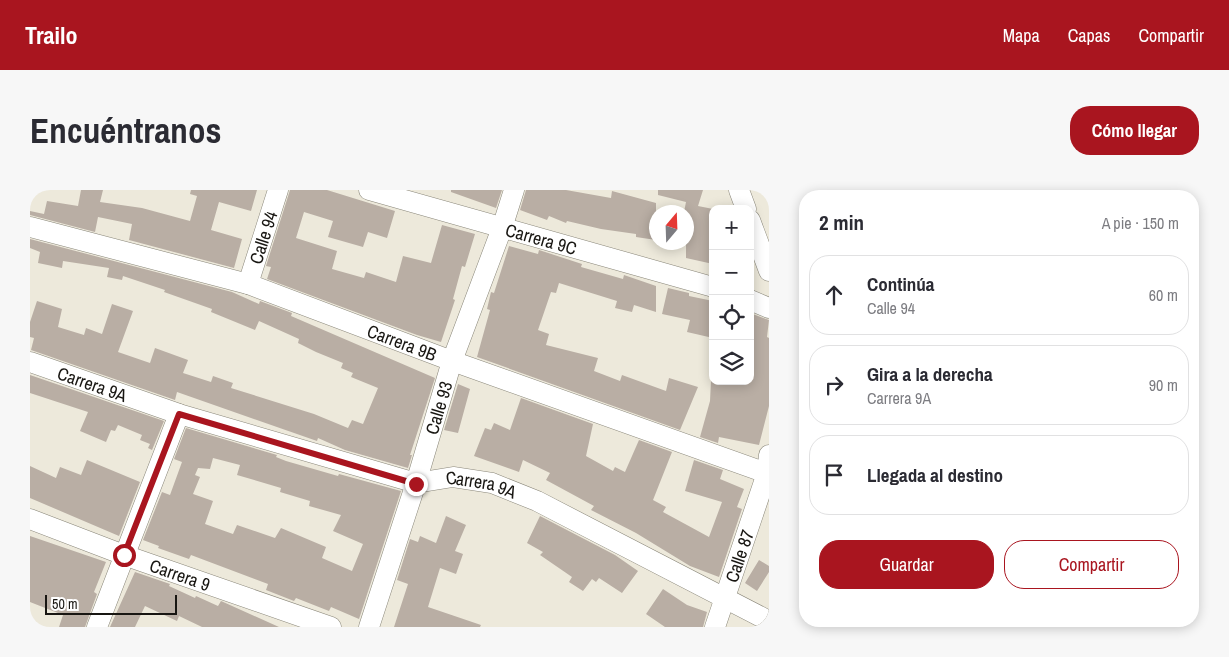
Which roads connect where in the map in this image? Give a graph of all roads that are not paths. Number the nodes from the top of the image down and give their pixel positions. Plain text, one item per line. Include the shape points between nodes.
1 (278, 190) edge
2 (370, 190) edge
3 (514, 190) edge
4 (739, 190) edge
5 (745, 205) edge
6 (30, 227) edge
7 (502, 228) junction
8 (754, 231) edge
9 (769, 271) edge
10 (248, 284) junction
11 (709, 286) edge
12 (754, 302) edge
13 (769, 308) edge
14 (452, 361) junction
15 (30, 362) edge
16 (179, 414) junction
17 (768, 467) edge
18 (416, 484) junction
19 (30, 519) edge
20 (124, 555) junction
21 (725, 598) junction
22 (769, 622) edge
23 (97, 627) edge
24 (331, 627) edge
25 (369, 627) edge
26 (715, 627) edge

1 - 10 street, Calle 94
2 - 7 street, Carrera 9C
3 - 7 street, Calle 93
4 - 5 street
6 - 10 street, Carrera 9B
7 - 11 street, Carrera 9C
7 - 14 street, Calle 93
8 - 9 street
10 - 14 street, Carrera 9B
12 - 13 street
14 - 17 street, Carrera 9B
14 - 18 street, Calle 93
15 - 16 street, Carrera 9A
16 - 18 street, Carrera 9A
16 - 20 street
17 - 21 street, Calle 87
18 - 21 street, Carrera 9A via 453,477 492,483 537,500
18 - 25 street, Calle 93
19 - 20 street, Carrera 9
20 - 23 street
20 - 24 street, Carrera 9
21 - 22 street, Carrera 9A
21 - 26 street, Calle 87

